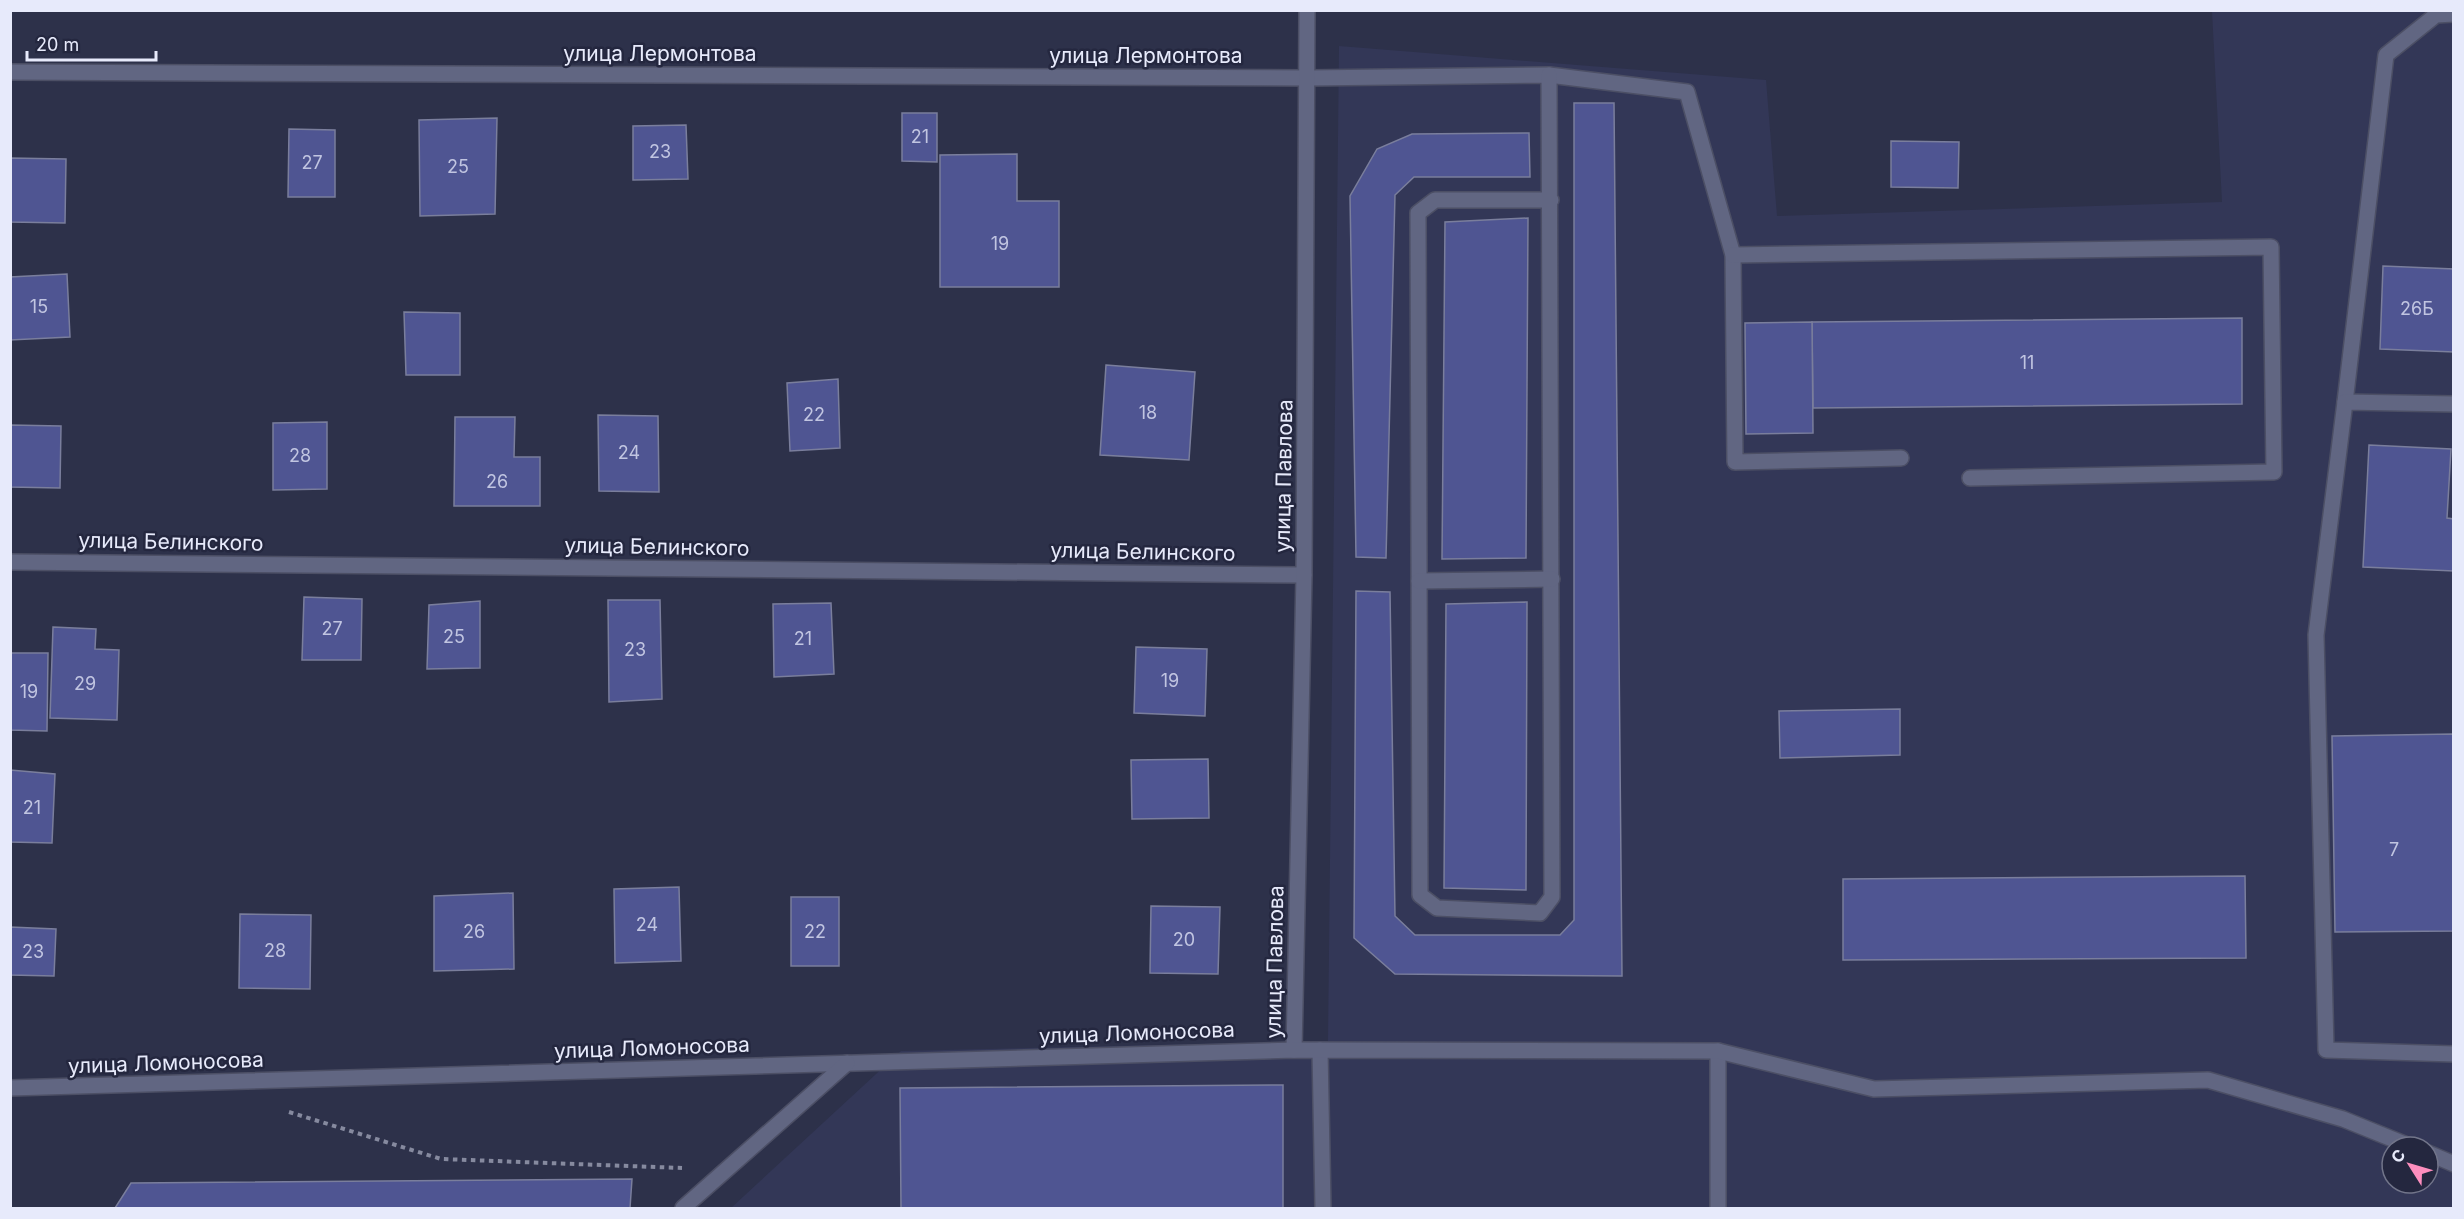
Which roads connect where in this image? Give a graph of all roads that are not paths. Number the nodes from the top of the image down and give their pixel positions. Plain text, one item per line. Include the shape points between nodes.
1 (1307, 10) edge
2 (2454, 14) edge
3 (10, 72) edge
4 (1549, 75) junction
5 (1309, 78) junction
6 (1551, 200) junction
7 (1733, 255) junction
8 (2345, 402) junction
9 (2454, 404) edge
10 (1901, 459) dead end
11 (1970, 478) dead end
12 (10, 562) edge
13 (1304, 575) junction
14 (1552, 579) junction
15 (1419, 581) junction
16 (1294, 1050) junction
17 (1320, 1050) junction
18 (1718, 1051) junction
19 (2454, 1054) edge
20 (847, 1063) junction
21 (10, 1088) edge
22 (2382, 1135) edge
23 (2440, 1158) edge
24 (2454, 1164) edge
25 (683, 1209) edge
26 (1323, 1209) edge
27 (1718, 1209) edge

1 - 5 street, улица Павлова
2 - 8 street via 2436,15 2386,55
3 - 5 street, улица Лермонтова
4 - 5 street, улица Лермонтова
4 - 6 street
4 - 7 street, улица Лермонтова via 1687,92
5 - 13 street, улица Павлова
6 - 14 street
6 - 15 street via 1434,200 1418,213
7 - 10 street via 1735,462
7 - 11 street via 2271,247 2274,472
8 - 9 street
8 - 19 street via 2316,635 2326,1050
12 - 13 street, улица Белинского
13 - 16 street, улица Павлова
14 - 15 street
14 - 15 street via 1552,897 1540,913 1437,908 1420,895
16 - 17 street, улица Ломоносова
16 - 20 street, улица Ломоносова
17 - 18 street, улица Ломоносова
17 - 26 street
18 - 22 street, улица Ломоносова via 1874,1089 2208,1080 2343,1119
18 - 27 street
20 - 21 street, улица Ломоносова
20 - 25 street
23 - 24 street

